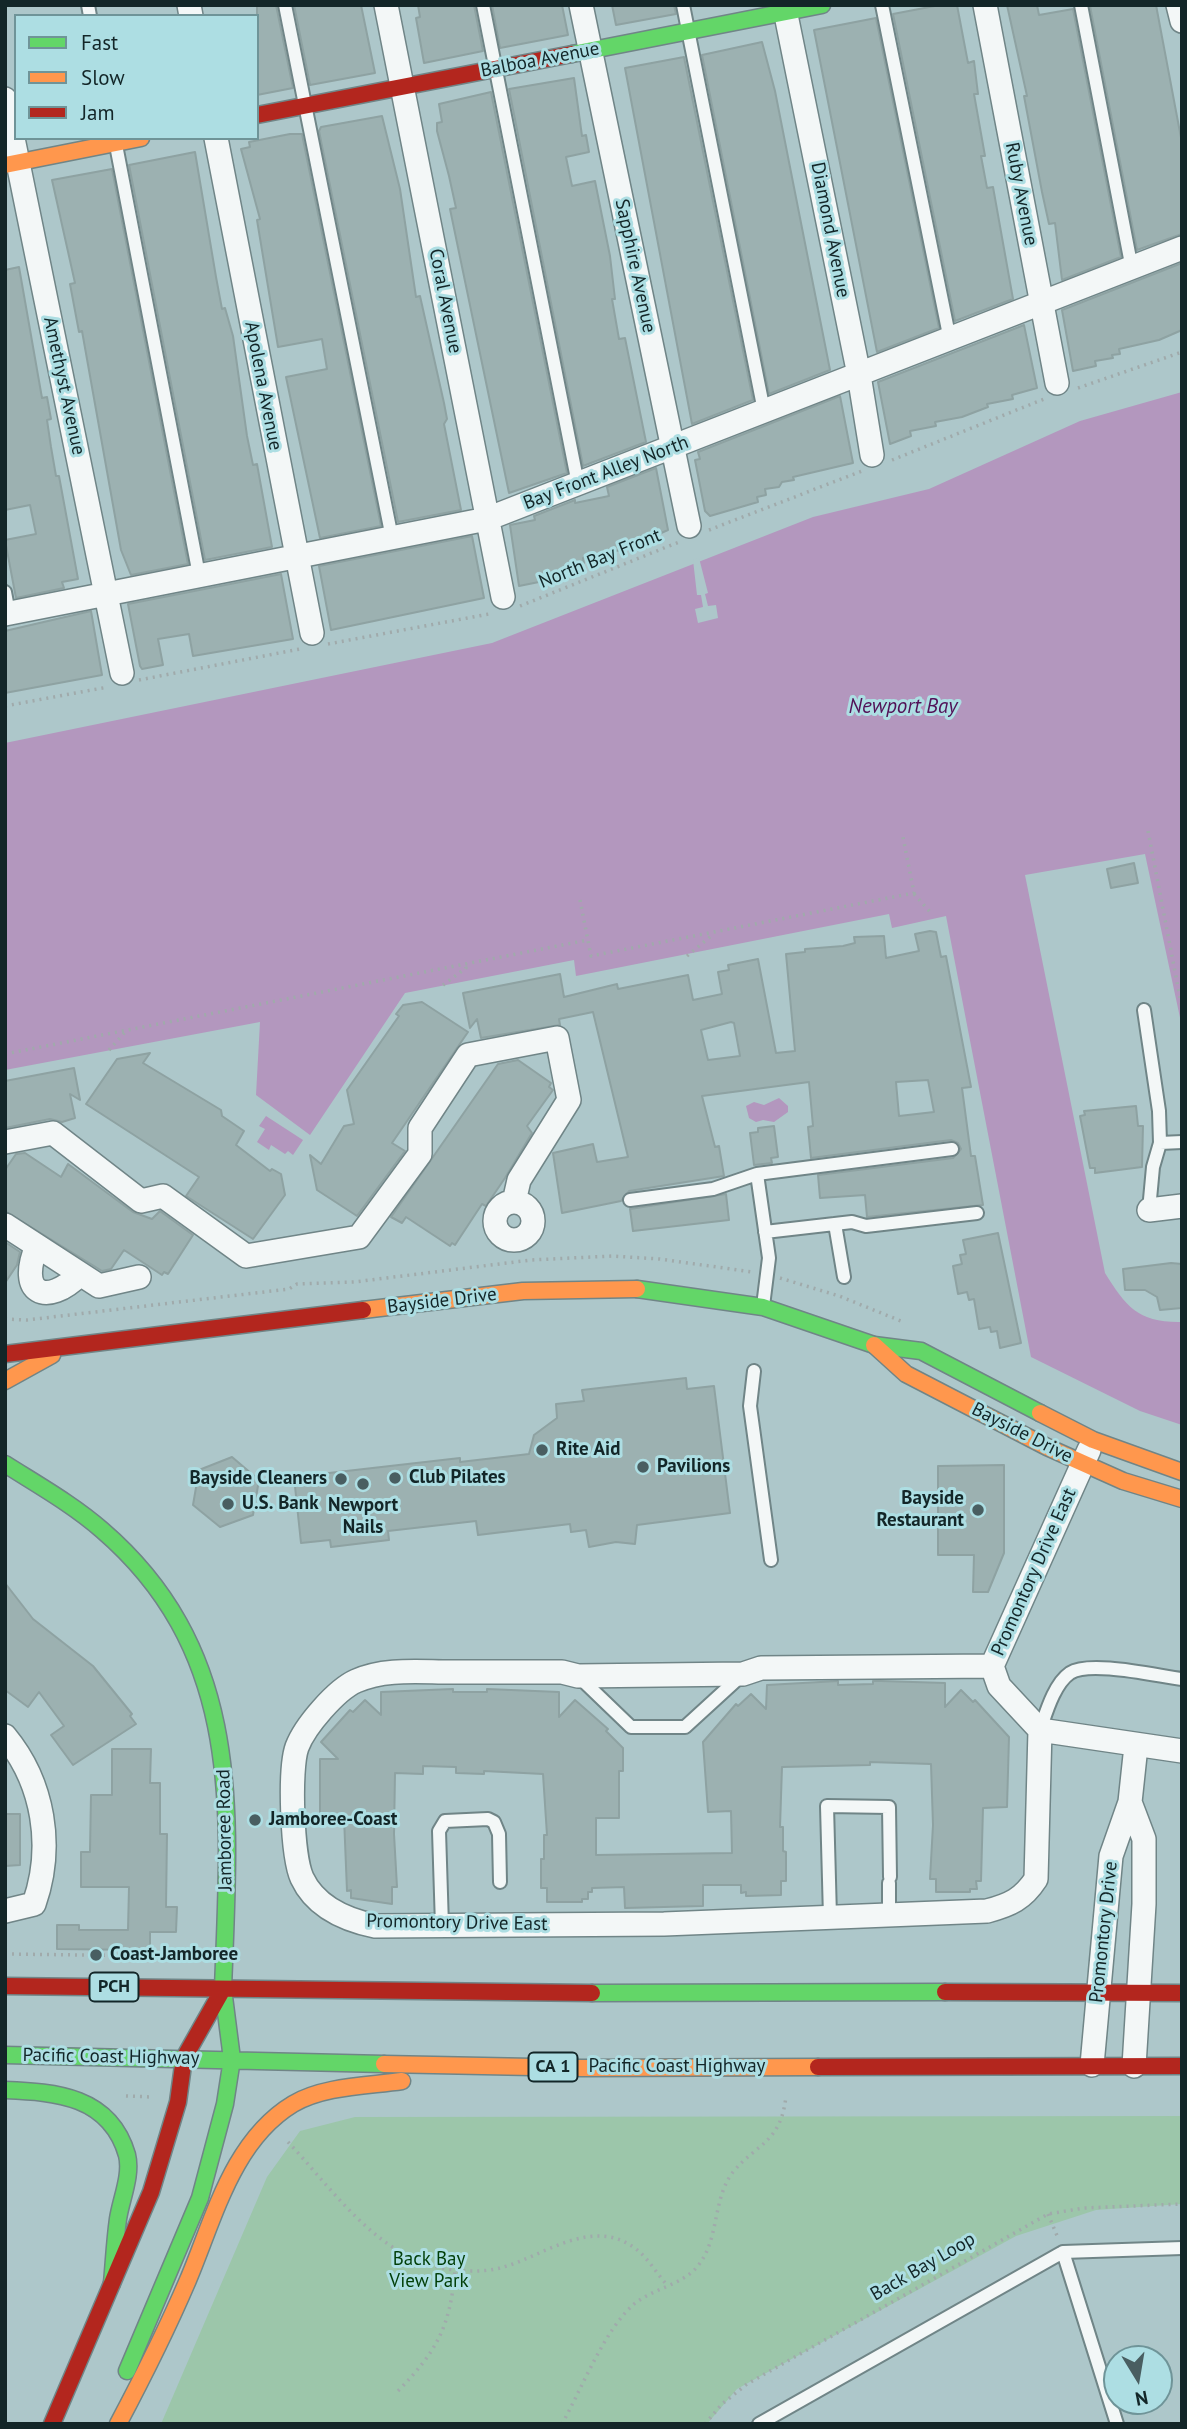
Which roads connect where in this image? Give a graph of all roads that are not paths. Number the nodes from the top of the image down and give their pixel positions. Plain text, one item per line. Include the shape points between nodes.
1 (285, 5) edge
2 (386, 5) edge
3 (483, 5) edge
4 (581, 5) edge
5 (683, 5) edge
6 (822, 5) edge
7 (882, 5) edge
8 (985, 5) edge
9 (1081, 5) edge
10 (785, 9) edge
11 (688, 31) junction
12 (590, 50) junction
13 (495, 69) junction
14 (402, 87) junction
15 (5, 99) edge
16 (304, 106) junction
17 (259, 115) edge
18 (216, 140) edge
19 (115, 141) edge
20 (11, 164) edge
21 (1182, 248) edge
22 (1132, 269) junction
23 (1041, 303) junction
24 (950, 340) junction
25 (859, 375) junction
26 (1058, 390) road end
27 (764, 411) junction
28 (674, 447) junction
29 (874, 462) road end
30 (578, 484) junction
31 (487, 519) junction
32 (695, 532) road end
33 (392, 538) junction
34 (296, 556) junction
35 (199, 575) junction
36 (107, 594) junction
37 (7, 606) edge
38 (501, 607) road end
39 (313, 642) road end
40 (124, 680) road end
41 (1144, 1010) dead end
42 (5, 1142) edge
43 (1182, 1142) edge
44 (1160, 1143) junction
45 (952, 1149) dead end
46 (757, 1174) junction
47 (630, 1200) dead end
48 (514, 1202) dead end
49 (1182, 1206) edge
50 (1149, 1210) joint
51 (977, 1213) dead end
52 (835, 1224) junction
53 (5, 1225) edge
54 (765, 1232) junction
55 (37, 1246) junction
56 (80, 1274) junction
57 (139, 1277) dead end
58 (844, 1277) dead end
59 (763, 1307) junction
60 (874, 1345) junction
61 (67, 1346) junction
62 (5, 1354) edge
63 (754, 1371) dead end
64 (5, 1381) edge
65 (1093, 1440) junction
66 (5, 1464) edge
67 (1083, 1464) junction
68 (1182, 1472) edge
69 (1182, 1499) edge
70 (771, 1560) dead end
71 (992, 1666) junction
72 (743, 1674) junction
73 (578, 1676) junction
74 (1182, 1679) edge
75 (1040, 1730) junction
76 (5, 1736) edge
77 (1136, 1746) junction
78 (1182, 1751) edge
79 (1130, 1802) junction
80 (500, 1882) dead end
81 (5, 1911) edge
82 (889, 1915) junction
83 (830, 1917) junction
84 (442, 1926) junction
85 (5, 1986) edge
86 (223, 1989) junction
87 (1098, 1990) junction
88 (1139, 1992) junction
89 (1182, 1993) edge
90 (5, 2055) edge
91 (184, 2058) junction
92 (232, 2059) junction
93 (1092, 2065) junction
94 (507, 2066) junction
95 (1134, 2066) junction
96 (1182, 2066) edge
97 (5, 2090) edge
98 (1182, 2248) edge
99 (1063, 2252) junction
100 (112, 2283) junction
101 (52, 2424) edge
102 (106, 2424) edge
103 (118, 2424) edge
104 (759, 2424) edge
105 (1116, 2424) edge

1 - 16 lane
2 - 14 street, Coral Avenue
3 - 13 lane
4 - 12 street, Sapphire Avenue
5 - 11 lane
6 - 10 main road, Balboa Avenue
7 - 24 lane
8 - 23 street, Ruby Avenue
9 - 22 lane
10 - 11 main road, Balboa Avenue
10 - 25 street, Diamond Avenue
11 - 12 main road, Balboa Avenue
11 - 27 lane
12 - 13 main road, Balboa Avenue
12 - 28 street, Sapphire Avenue
13 - 14 main road, Balboa Avenue
13 - 30 lane
14 - 16 main road, Balboa Avenue
14 - 31 street, Coral Avenue
15 - 20 street, Amethyst Avenue
16 - 17 main road, Balboa Avenue
16 - 33 lane
18 - 34 street, Apolena Avenue
19 - 20 main road
19 - 35 lane
20 - 36 street, Amethyst Avenue
21 - 22 street, Bay Front Alley North
22 - 23 street, Bay Front Alley North
23 - 24 street, Bay Front Alley North
23 - 26 street, Ruby Avenue
24 - 25 street, Bay Front Alley North
25 - 27 street, Bay Front Alley North
25 - 29 street, Diamond Avenue
27 - 28 street, Bay Front Alley North
28 - 30 street, Bay Front Alley North
28 - 32 street, Sapphire Avenue
30 - 31 street, Bay Front Alley North
31 - 33 street, Bay Front Alley North
31 - 38 street, Coral Avenue
33 - 34 street, Bay Front Alley North
34 - 35 street, Bay Front Alley North
34 - 39 street, Apolena Avenue
35 - 36 street, Bay Front Alley North
36 - 37 street, Bay Front Alley North
36 - 40 street, Amethyst Avenue
41 - 44 lane
42 - 48 street via 53,1133 141,1201 163,1196 246,1256 322,1245 359,1237 420,1154 420,1128 468,1055 557,1038 569,1100 519,1180
43 - 44 lane
44 - 50 lane
45 - 46 lane
46 - 47 lane via 713,1189
46 - 54 lane
49 - 50 street
51 - 52 lane via 866,1226
52 - 54 lane
52 - 58 lane
53 - 55 street
54 - 59 lane via 769,1258
55 - 56 street
55 - 56 street via 29,1279 36,1289 48,1293 65,1289
56 - 57 street via 99,1286
59 - 60 main road, Bayside Drive
59 - 61 main road, Bayside Drive via 638,1289 523,1291
60 - 65 main road, Bayside Drive via 921,1351
60 - 67 main road, Bayside Drive via 906,1374
61 - 62 main road, Bayside Drive
61 - 64 main road
63 - 70 lane via 750,1406
65 - 67 street, Promontory Drive East
65 - 68 main road, Bayside Drive
66 - 86 main road, Jamboree Road via 77,1511 140,1568 165,1601 202,1674 226,1777
67 - 69 main road, Bayside Drive
67 - 71 street, Promontory Drive East
71 - 72 street, Promontory Drive East via 761,1668
71 - 75 street, Promontory Drive East via 999,1686
72 - 73 street, Promontory Drive East
72 - 73 lane via 685,1727 631,1727
73 - 84 street, Promontory Drive East via 562,1671 386,1672 354,1681 308,1724 296,1749 293,1838 303,1879 329,1909 348,1920 375,1926
74 - 75 lane via 1087,1668 1071,1672 1063,1679
75 - 77 street
75 - 82 street, Promontory Drive East via 1039,1860 1037,1879 1026,1895 987,1911
76 - 81 street via 20,1754 41,1799 44,1877 34,1904
77 - 78 street
77 - 79 street, Promontory Drive
79 - 87 street, Promontory Drive via 1111,1856
79 - 88 street, Promontory Drive via 1144,1839
80 - 84 lane via 499,1834 494,1822 445,1821 439,1832
82 - 83 street, Promontory Drive East
82 - 83 lane via 889,1807 827,1806
83 - 84 street, Promontory Drive East
85 - 86 main road, PCH
86 - 87 main road via 767,1994
86 - 91 main road, Jamboree Road
86 - 92 main road, Jamboree Road
87 - 88 main road
87 - 93 street, Promontory Drive
88 - 89 main road
88 - 95 street, Promontory Drive
90 - 91 main road, Pacific Coast Highway
91 - 92 main road, Pacific Coast Highway / CA 1
91 - 100 main road, Jamboree Road via 178,2102 151,2192
92 - 94 main road, Pacific Coast Highway / CA 1
92 - 102 main road, Jamboree Road via 200,2198
93 - 94 main road, Pacific Coast Highway / CA 1
93 - 95 main road, Pacific Coast Highway / CA 1
94 - 103 main road via 306,2099 269,2121 252,2142 222,2198 142,2381
95 - 96 main road, Pacific Coast Highway / CA 1
97 - 100 main road via 53,2092 97,2109 109,2121 127,2156
98 - 99 lane
99 - 104 lane
99 - 105 lane
100 - 101 main road, Jamboree Road

